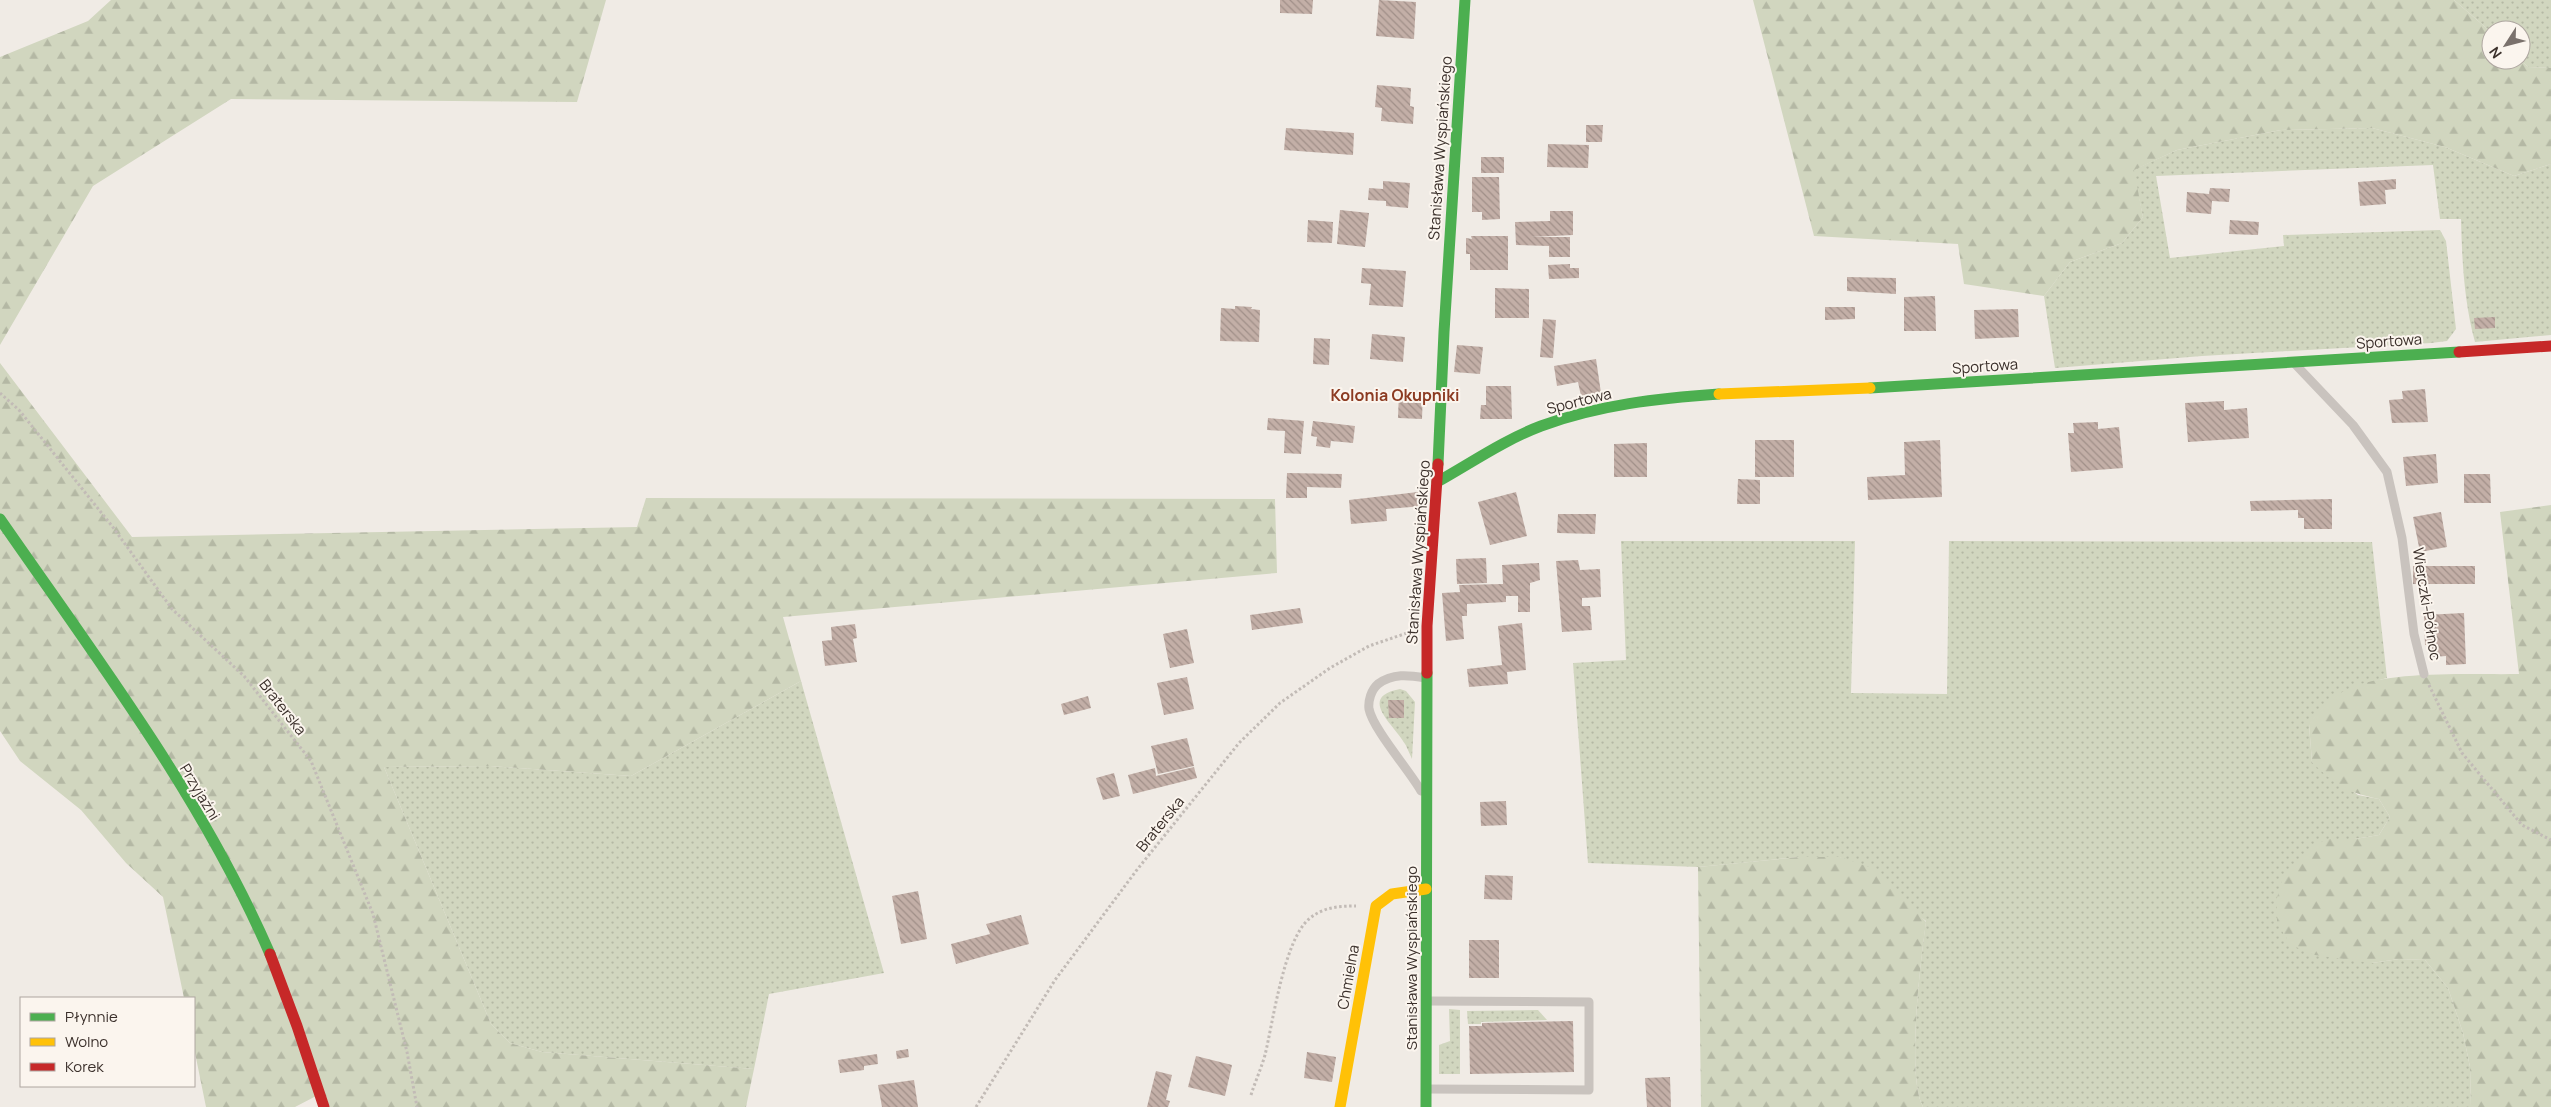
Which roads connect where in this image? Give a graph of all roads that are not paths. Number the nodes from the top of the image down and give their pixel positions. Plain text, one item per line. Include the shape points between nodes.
1 (1465, 0) edge
2 (2551, 346) edge
3 (2293, 362) junction
4 (1437, 482) junction
5 (0, 519) edge
6 (2424, 674) road end
7 (1426, 678) junction
8 (1426, 800) junction
9 (1426, 889) junction
10 (1427, 1001) junction
11 (1426, 1089) junction
12 (324, 1107) edge
13 (1340, 1107) edge
14 (1426, 1107) edge

1 - 4 street, Stanisława Wyspiańskiego
2 - 3 street, Sportowa
3 - 4 street, Sportowa via 1843,390 1732,393 1641,402 1541,426
3 - 6 lane, Wierczki-Północ via 2354,425 2387,472 2402,538 2414,634
4 - 7 street, Stanisława Wyspiańskiego via 1426,626
5 - 12 street, Przyjaźni via 158,751 226,866 274,964
7 - 8 street, Stanisława Wyspiańskiego
7 - 8 lane via 1401,675 1387,678 1375,686 1369,708 1373,720
8 - 9 street, Stanisława Wyspiańskiego
9 - 10 street, Stanisława Wyspiańskiego
9 - 13 street, Chmielna via 1398,891 1384,897 1376,906
10 - 11 street, Stanisława Wyspiańskiego
10 - 11 lane via 1589,1002 1589,1090
11 - 14 street, Stanisława Wyspiańskiego

